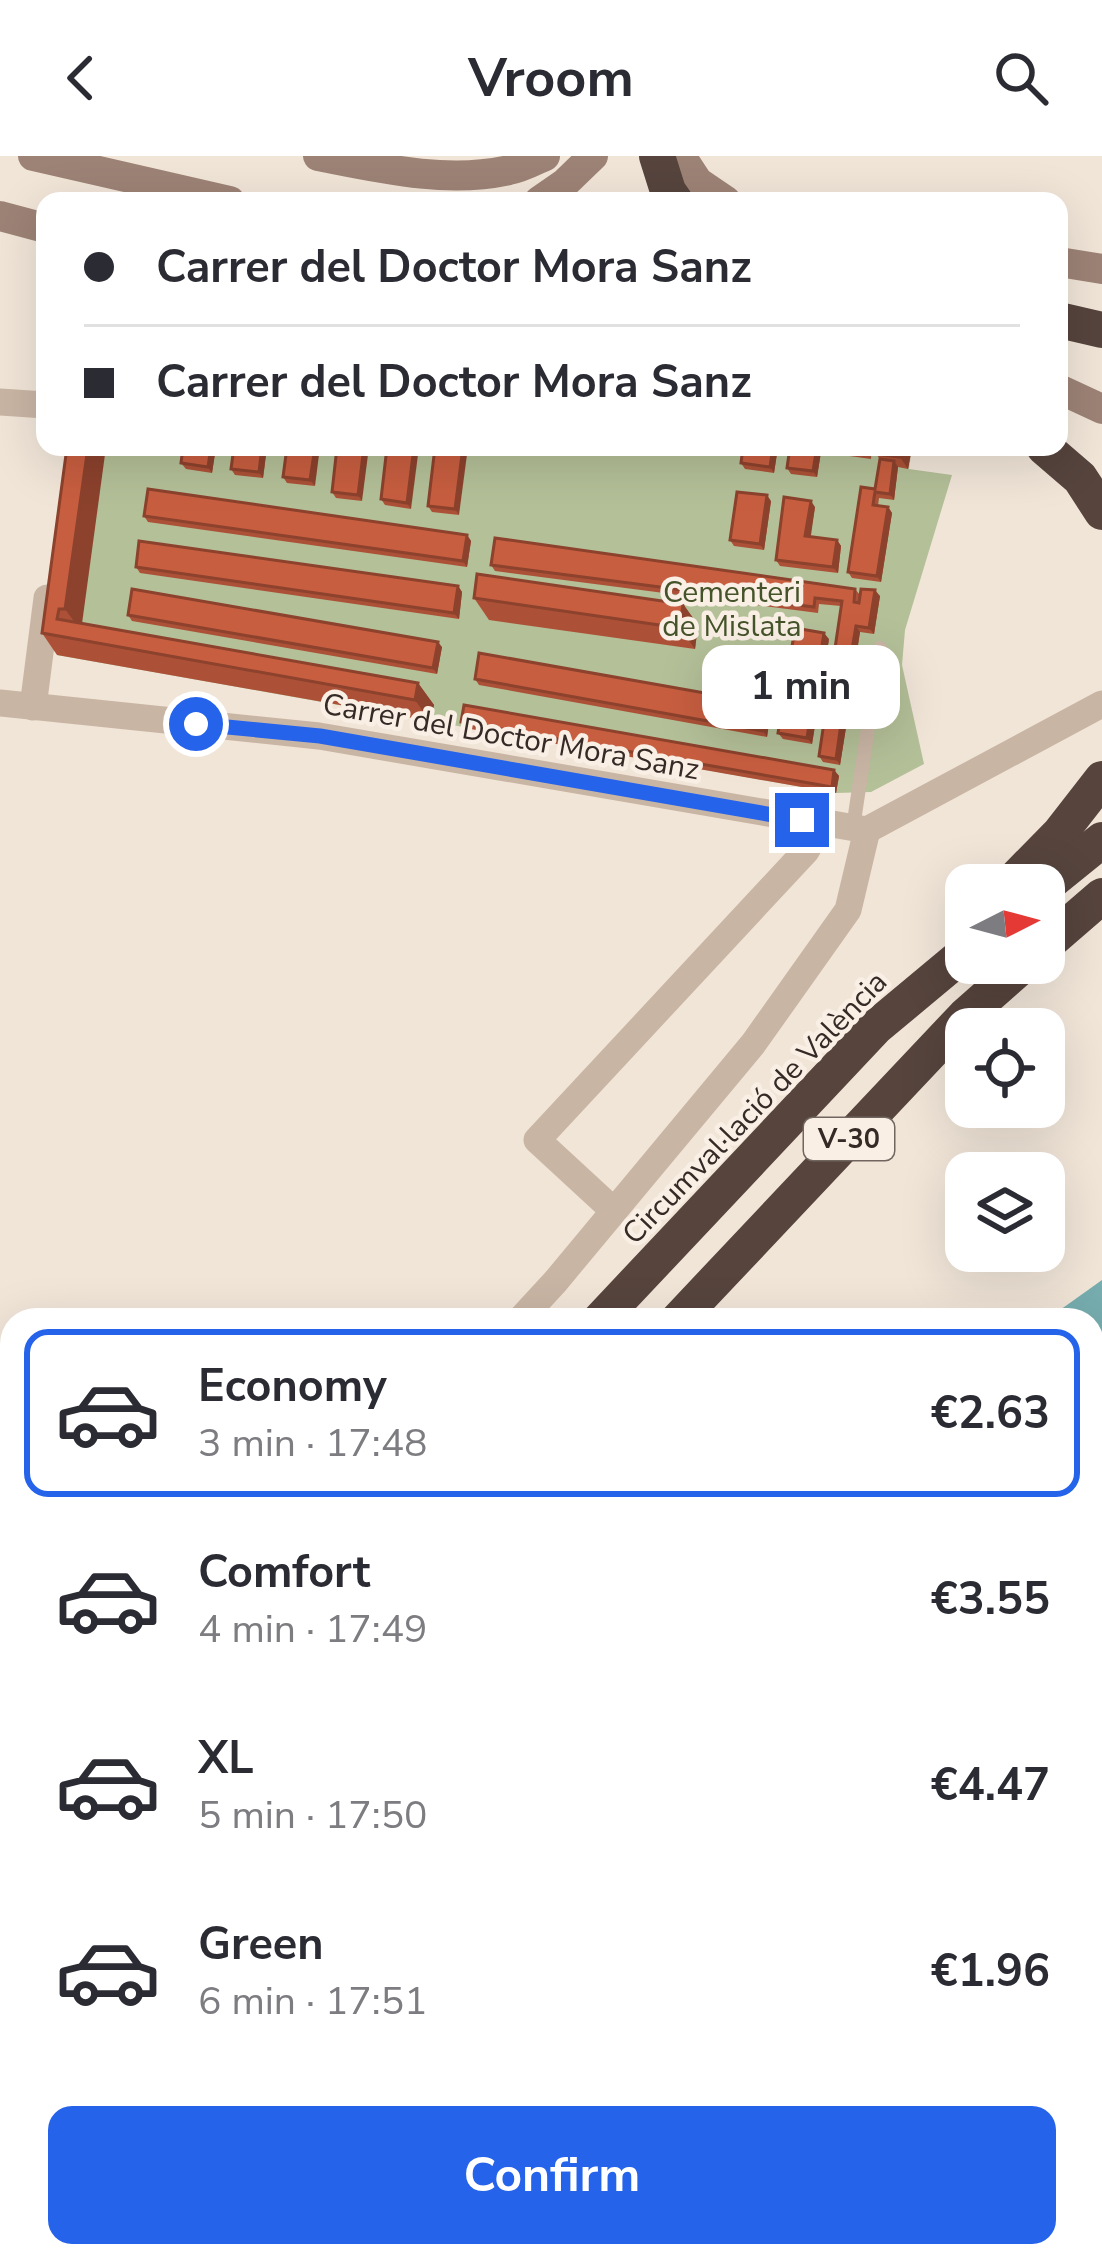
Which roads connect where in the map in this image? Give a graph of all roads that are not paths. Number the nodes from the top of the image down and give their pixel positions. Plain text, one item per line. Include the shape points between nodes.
1 (33, 156) edge
2 (318, 156) edge
3 (545, 156) edge
4 (593, 156) edge
5 (657, 156) edge
6 (681, 156) edge
7 (191, 192) edge
8 (552, 192) edge
9 (669, 192) edge
10 (713, 192) edge
11 (0, 216) edge
12 (36, 226) edge
13 (1068, 261) edge
14 (1102, 266) edge
15 (1068, 322) edge
16 (1102, 330) edge
17 (1068, 393) edge
18 (0, 402) edge
19 (36, 404) edge
20 (1102, 409) edge
21 (1054, 456) edge
22 (1102, 512) edge
23 (52, 565) edge
24 (880, 648) dead end
25 (0, 703) edge
26 (1102, 704) edge
27 (33, 707) junction
28 (1102, 778) edge
29 (822, 823) junction
30 (860, 829) junction
31 (1102, 840) edge
32 (1030, 864) edge
33 (1065, 870) edge
34 (1102, 896) edge
35 (1065, 928) edge
36 (945, 949) edge
37 (945, 970) edge
38 (1001, 984) edge
39 (877, 1027) junction
40 (614, 1211) junction
41 (530, 1308) edge
42 (611, 1308) edge
43 (689, 1308) edge

1 - 7 street
2 - 3 street via 465,176
4 - 8 street
5 - 9 highway
6 - 10 street
11 - 12 street
13 - 14 street
15 - 16 highway
17 - 20 street
18 - 19 street
21 - 22 highway
23 - 27 street
24 - 30 lane
25 - 27 street, Carrer del Doctor Mora Sanz
26 - 30 street
27 - 29 street, Carrer del Doctor Mora Sanz via 320,736
28 - 32 highway
29 - 30 street, Carrer del Doctor Mora Sanz
29 - 40 street via 806,851 536,1140
30 - 40 street via 848,910 753,1044
31 - 33 highway
34 - 35 highway
36 - 39 highway
37 - 39 highway, Circumval·lació de València / V-30
38 - 43 highway, V-30
39 - 42 highway, Circumval·lació de València / V-30
40 - 41 street

